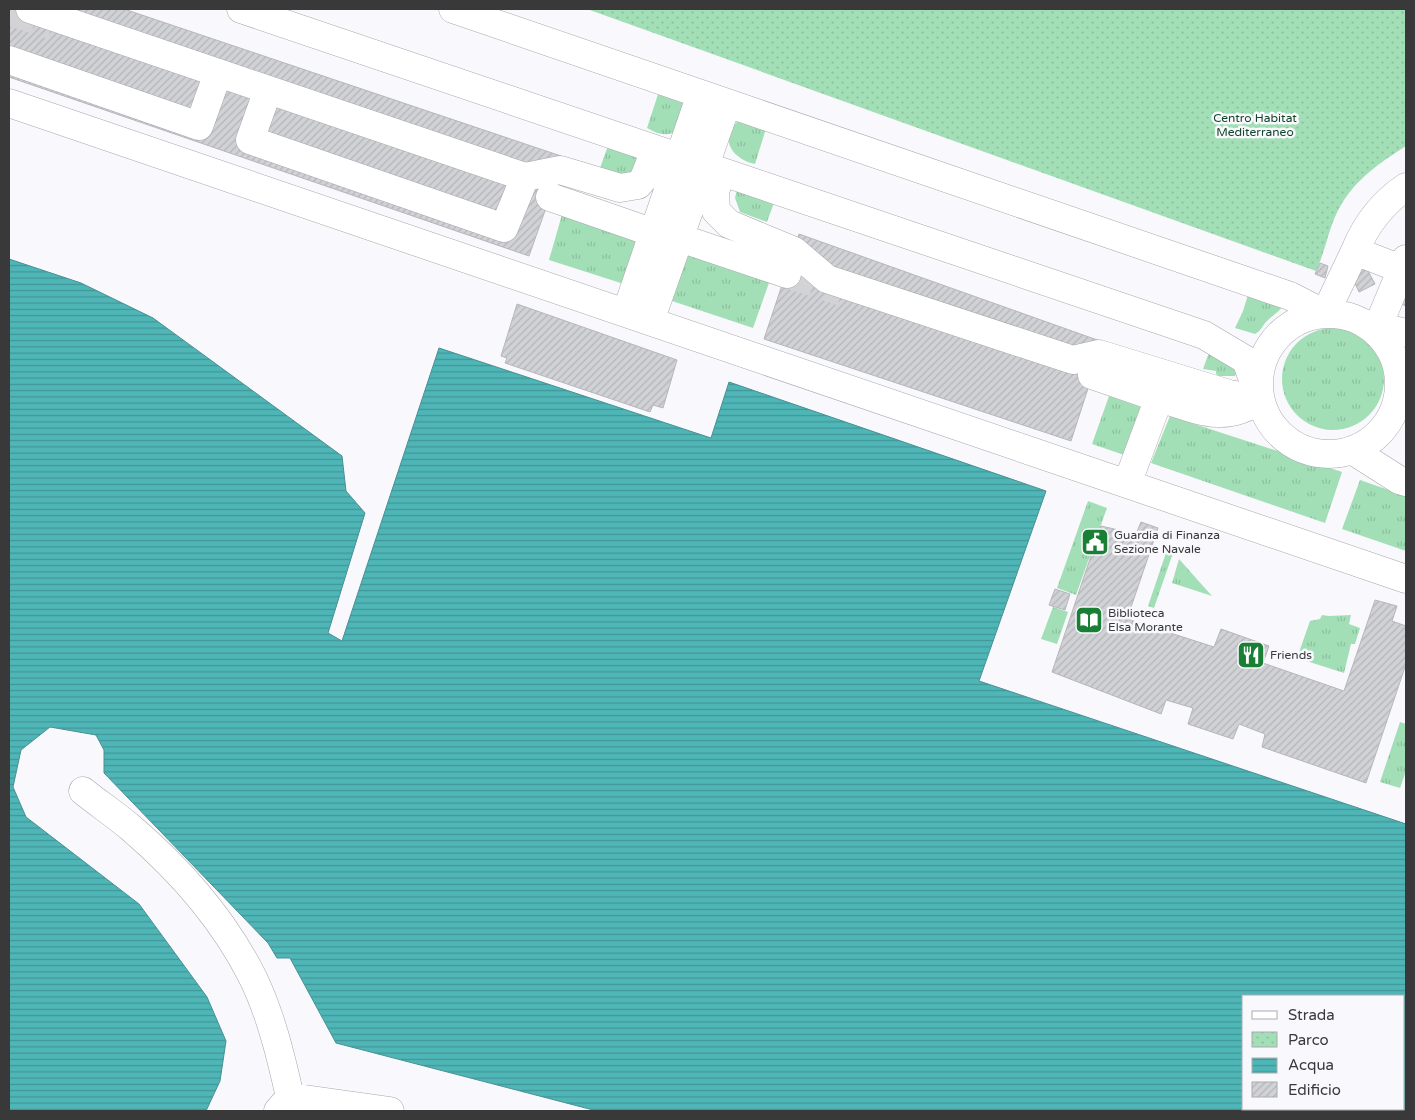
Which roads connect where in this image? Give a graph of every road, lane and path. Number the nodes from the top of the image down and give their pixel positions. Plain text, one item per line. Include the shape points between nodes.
1 (30, 9) tunnel mouth
2 (241, 9) edge
3 (453, 9) edge
4 (9, 60) edge
5 (218, 73) junction
6 (268, 90) junction
7 (701, 94) junction
8 (9, 103) edge
9 (727, 103) junction
10 (668, 154) junction
11 (714, 170) junction
12 (525, 177) junction
13 (1406, 187) edge
14 (550, 197) dead end
15 (667, 235) junction
16 (1355, 250) junction
17 (1404, 267) edge
18 (787, 274) tunnel mouth
19 (1325, 314) junction
20 (638, 317) junction
21 (1376, 332) junction
22 (1406, 333) edge
23 (1092, 375) dead end
24 (1159, 398) junction
25 (1260, 399) junction
26 (1401, 409) edge
27 (1356, 449) junction
28 (1406, 461) edge
29 (1406, 482) edge
30 (1127, 484) junction
31 (1406, 579) edge
32 (83, 791) dead end
33 (284, 1104) edge
34 (390, 1111) edge

1 - 5 street
2 - 10 street
3 - 7 street
4 - 5 street via 199,126
5 - 6 street
6 - 12 street
6 - 12 street via 250,140 504,228
7 - 9 street
7 - 10 street
8 - 20 street
9 - 11 street
9 - 19 street via 1283,293
10 - 11 street
10 - 12 street via 638,185 620,188 560,170
10 - 15 street
11 - 15 street
11 - 25 street via 1204,335 1246,360
11 - 25 street via 716,212 730,224 794,252 827,279 1073,360 1099,354 1229,394
13 - 16 street via 1390,197 1364,231
14 - 15 street
15 - 18 street
15 - 20 street
16 - 17 street
16 - 19 street
17 - 21 street
19 - 21 street via 1344,315
19 - 25 street via 1302,319 1281,332 1271,345 1259,375
20 - 30 street
21 - 22 street via 1394,330
21 - 26 street via 1389,347 1397,366
23 - 24 street
24 - 25 street via 1208,412 1230,414
24 - 30 street
25 - 27 street via 1267,419 1280,435 1298,447 1318,454 1339,454
26 - 27 street via 1375,438
27 - 28 street
27 - 29 street
30 - 31 street
32 - 33 street via 132,828 222,925 254,979 266,1012 281,1058
33 - 34 street

